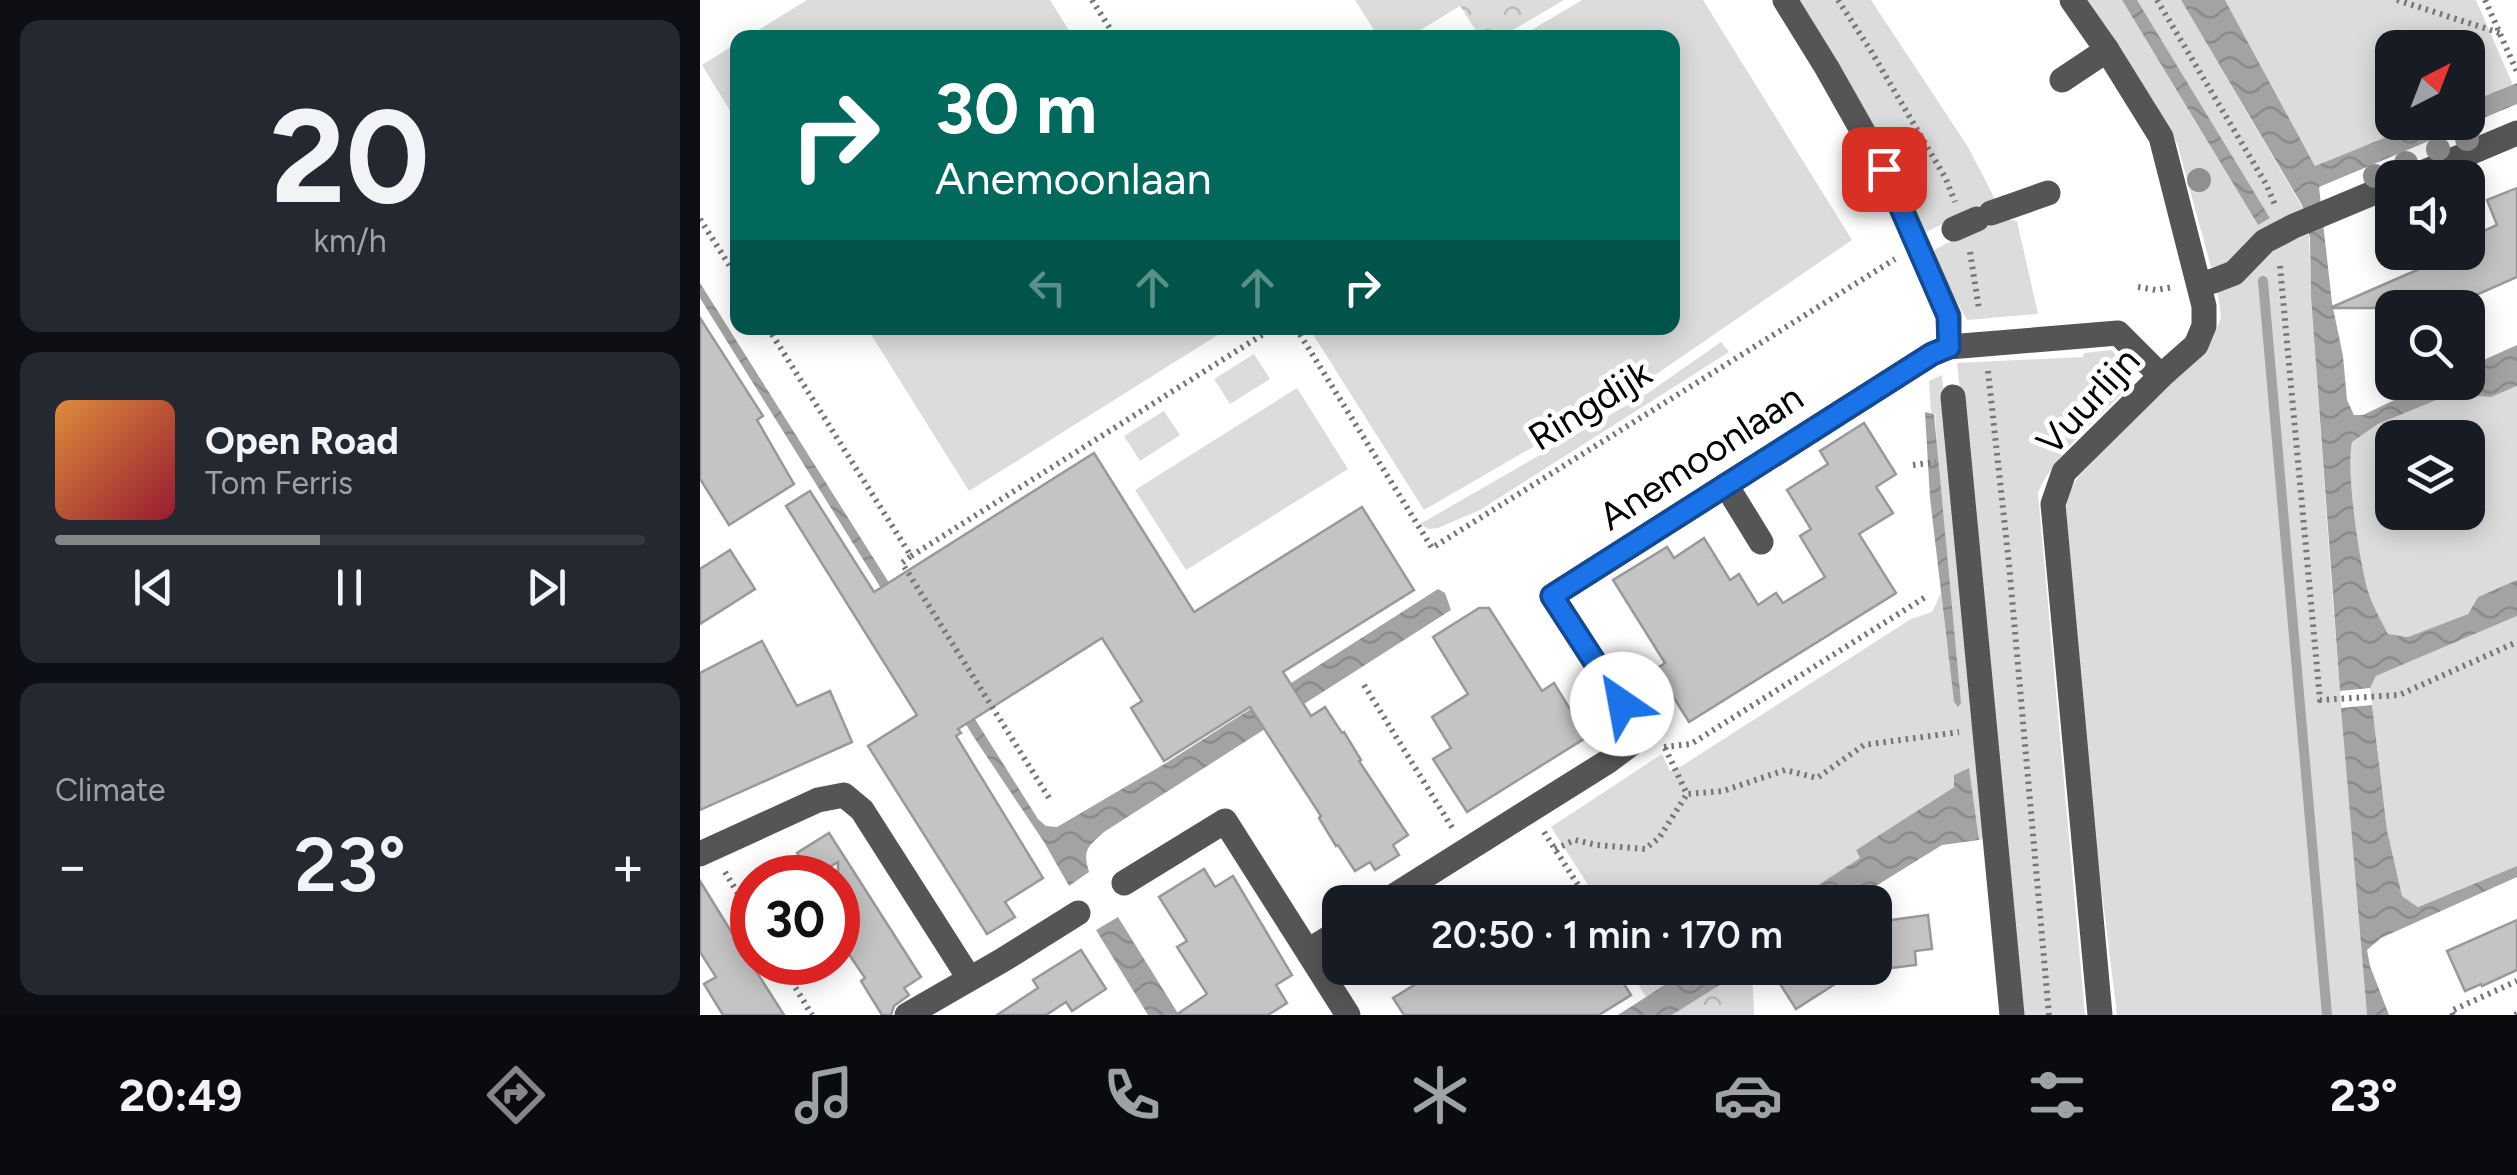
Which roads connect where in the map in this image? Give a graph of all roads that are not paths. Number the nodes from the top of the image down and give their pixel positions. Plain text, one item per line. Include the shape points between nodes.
1 (1785, 0) edge
2 (2072, 0) edge
3 (2107, 50) junction
4 (2062, 80) dead end
5 (2517, 134) edge
6 (2454, 160) edge
7 (2048, 192) dead end
8 (2375, 192) edge
9 (1974, 221) dead end
10 (2199, 284) junction
11 (1949, 347) junction
12 (2161, 376) junction
13 (1953, 397) dead end
14 (1726, 485) junction
15 (1761, 542) dead end
16 (706, 852) edge
17 (1124, 883) dead end
18 (1411, 885) edge
19 (1078, 912) dead end
20 (1322, 942) edge
21 (1308, 951) junction
22 (969, 978) junction
23 (908, 1015) edge
24 (1348, 1015) edge
25 (2012, 1015) edge
26 (2100, 1015) edge

1 - 11 street via 1884,169 1948,316
2 - 3 street, Vuurlijn
3 - 4 street
3 - 10 street, Vuurlijn via 2161,137
5 - 6 street
7 - 9 street
8 - 10 street via 2266,241 2234,273
10 - 12 street, Vuurlijn via 2204,326 2196,345
11 - 12 street, Anemoonlaan via 2118,333
11 - 14 street, Anemoonlaan
12 - 26 street, Vuurlijn via 2064,472 2052,504
13 - 25 street
14 - 15 street
14 - 18 street, Anemoonlaan via 1552,596 1639,738
16 - 22 street via 818,800 844,796 862,810
17 - 21 street via 1224,821
19 - 22 street
20 - 21 street
21 - 24 street
22 - 23 street

